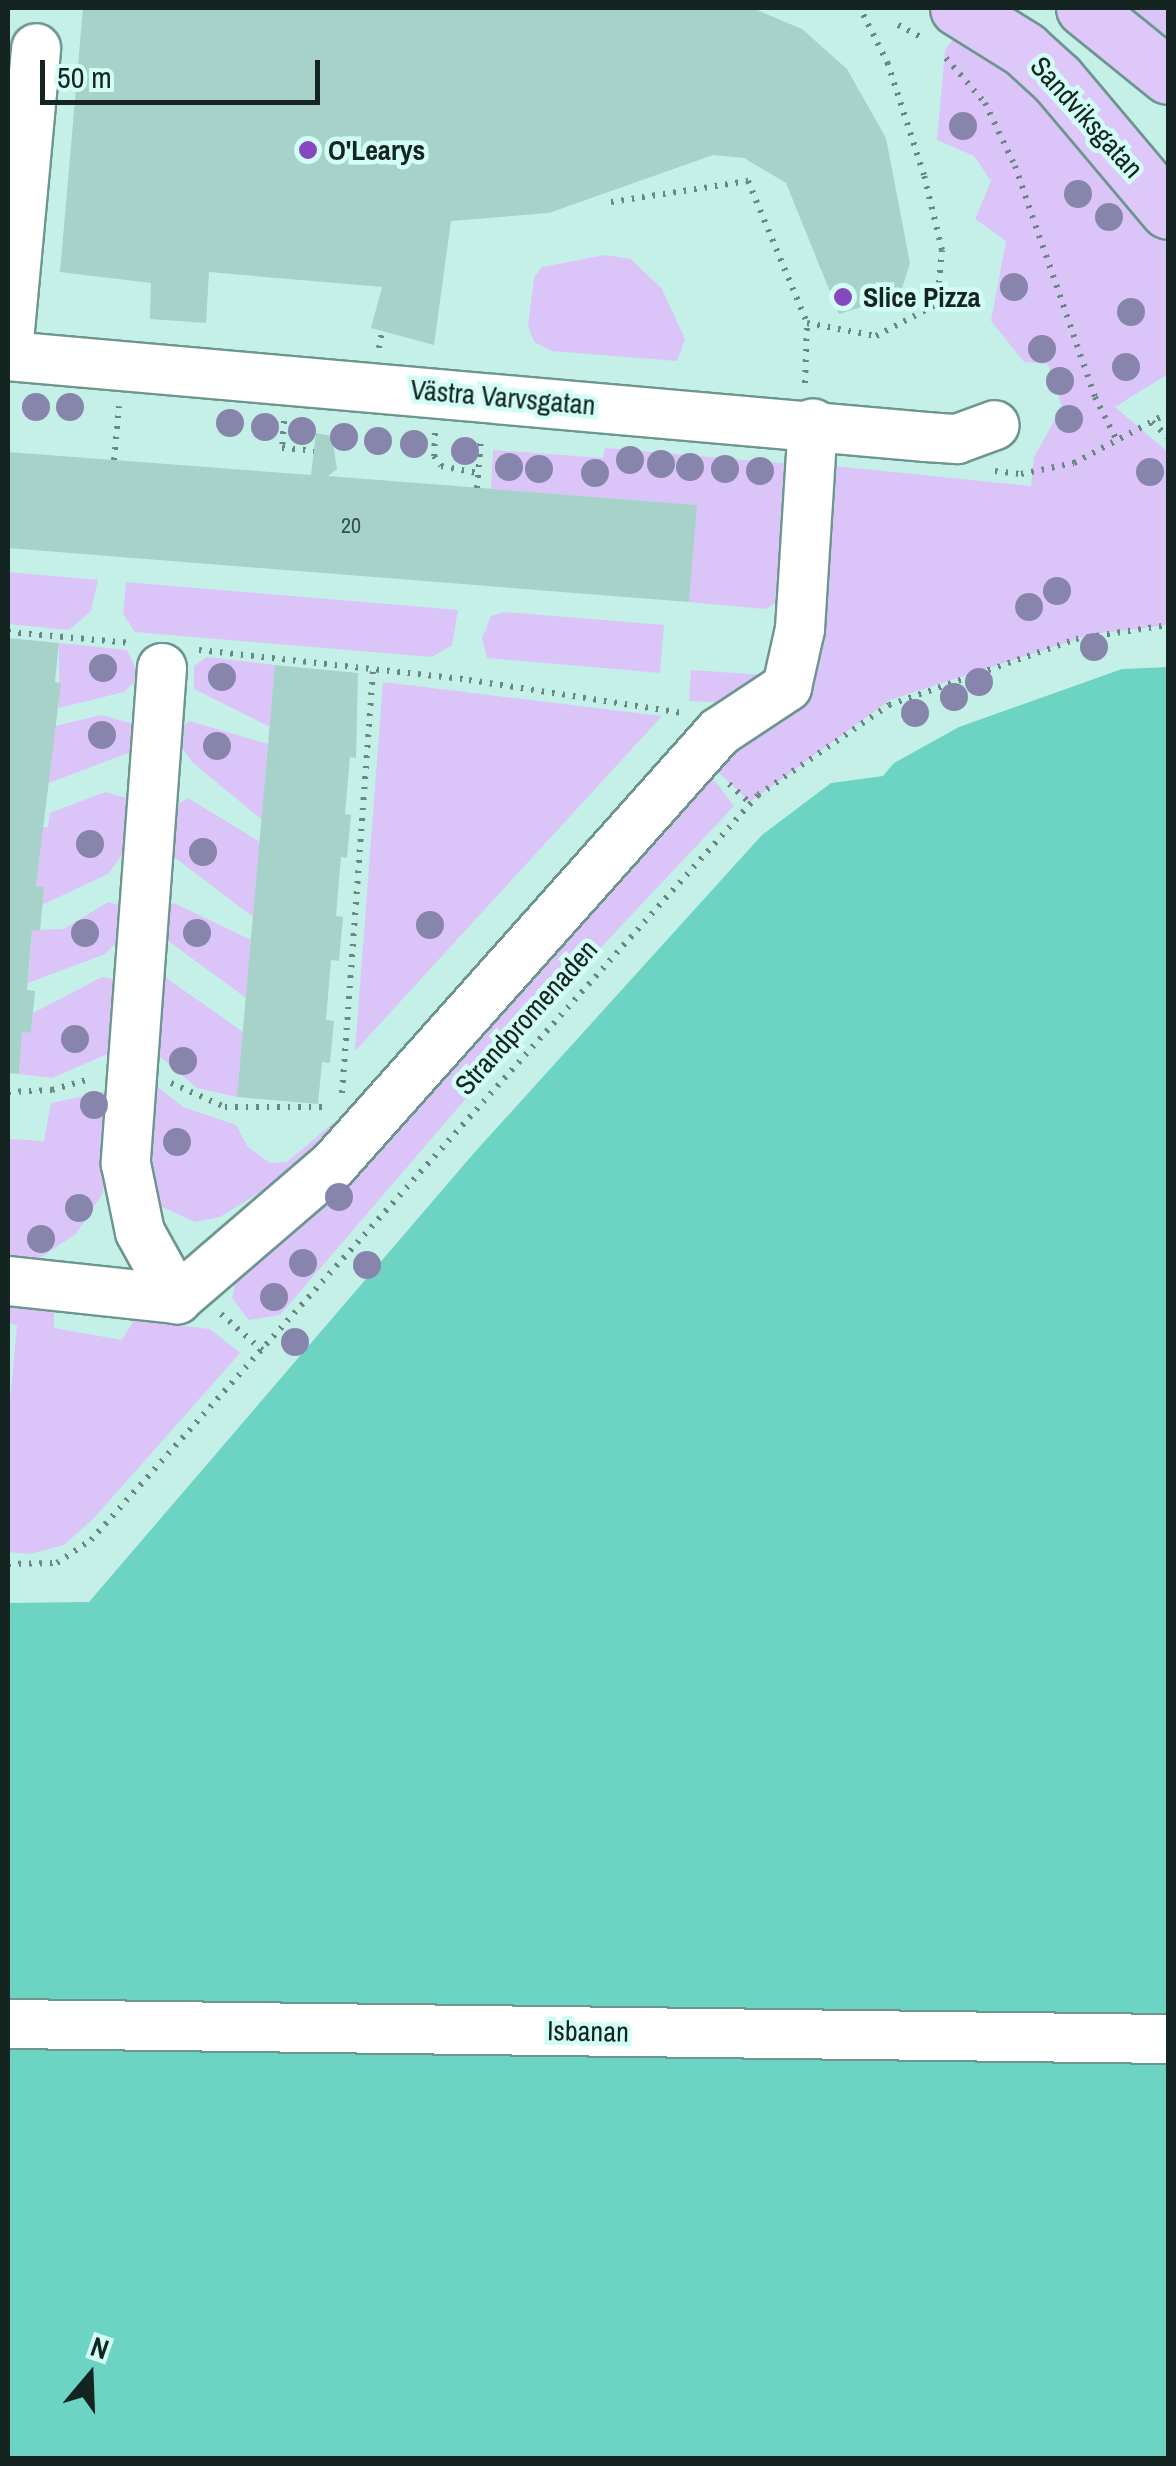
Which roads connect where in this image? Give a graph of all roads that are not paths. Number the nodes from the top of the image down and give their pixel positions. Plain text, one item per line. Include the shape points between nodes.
1 (958, 8) edge
2 (1084, 8) edge
3 (36, 48) dead end
4 (1168, 76) edge
5 (1166, 202) edge
6 (8, 354) edge
7 (809, 403) junction
8 (992, 448) road end
9 (163, 653) road end
10 (8, 1282) edge
11 (176, 1299) junction
12 (8, 2024) edge
13 (1168, 2039) edge

1 - 5 main road, Sandviksgatan via 1057,78
2 - 4 main road
3 - 6 street
6 - 7 street, Västra Varvsgatan
7 - 8 street, Västra Varvsgatan
7 - 11 street via 794,669 787,687 719,732 333,1164
9 - 11 street via 126,1164 140,1232
10 - 11 street
12 - 13 street, Isbanan

